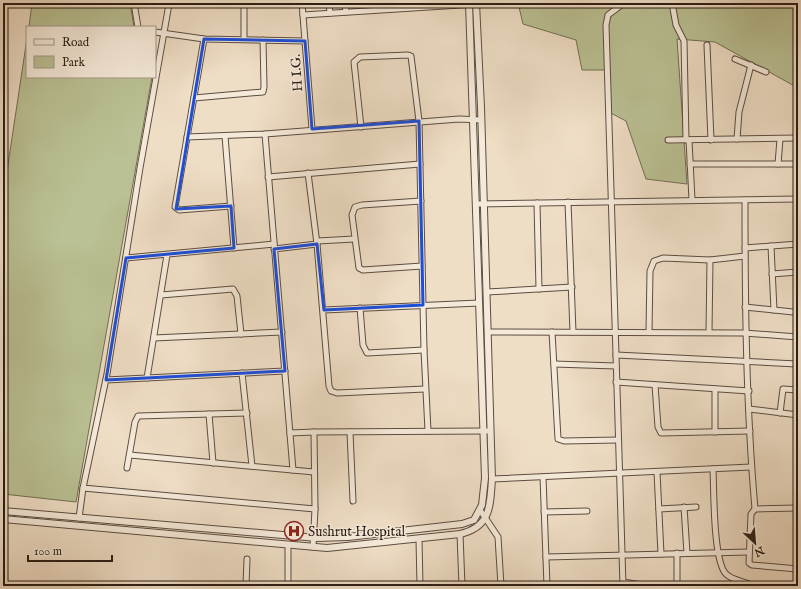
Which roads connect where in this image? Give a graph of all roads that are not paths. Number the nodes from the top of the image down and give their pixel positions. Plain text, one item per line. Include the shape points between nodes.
1 (134, 3) edge
2 (244, 3) edge
3 (302, 3) edge
4 (329, 3) edge
5 (345, 3) edge
6 (624, 3) edge
7 (672, 3) edge
8 (170, 4) dead end
9 (473, 4) edge
10 (346, 12) junction
11 (330, 13) junction
12 (303, 15) junction
13 (138, 26) edge
14 (156, 32) edge
15 (165, 34) junction
16 (204, 38) junction
17 (244, 39) junction
18 (263, 40) junction
19 (305, 41) junction
20 (707, 45) dead end
21 (735, 59) dead end
22 (751, 66) junction
23 (766, 72) dead end
24 (194, 98) junction
25 (473, 119) junction
26 (481, 120) junction
27 (419, 121) junction
28 (360, 126) junction
29 (312, 129) junction
30 (265, 134) junction
31 (225, 136) junction
32 (187, 137) junction
33 (798, 138) edge
34 (737, 139) junction
35 (780, 139) junction
36 (668, 140) dead end
37 (688, 140) junction
38 (711, 140) junction
39 (420, 164) junction
40 (690, 164) junction
41 (778, 164) junction
42 (798, 164) edge
43 (308, 173) junction
44 (268, 177) junction
45 (798, 199) edge
46 (692, 200) junction
47 (745, 200) junction
48 (421, 201) junction
49 (568, 202) junction
50 (612, 202) junction
51 (537, 203) junction
52 (476, 204) junction
53 (484, 204) junction
54 (231, 206) junction
55 (354, 239) junction
56 (317, 243) junction
57 (798, 244) edge
58 (771, 246) junction
59 (274, 247) junction
60 (234, 248) junction
61 (745, 248) junction
62 (167, 254) junction
63 (745, 256) junction
64 (126, 258) junction
65 (710, 260) junction
66 (422, 266) junction
67 (798, 272) edge
68 (772, 274) junction
69 (572, 287) junction
70 (539, 289) junction
71 (487, 292) junction
72 (161, 295) junction
73 (480, 303) junction
74 (423, 305) junction
75 (745, 307) junction
76 (360, 308) junction
77 (324, 310) junction
78 (774, 310) junction
79 (798, 311) edge
80 (617, 331) junction
81 (282, 332) junction
82 (488, 332) junction
83 (552, 332) junction
84 (573, 332) junction
85 (649, 332) junction
86 (710, 332) junction
87 (744, 333) junction
88 (241, 334) junction
89 (798, 337) edge
90 (154, 338) junction
91 (424, 350) junction
92 (616, 355) junction
93 (748, 360) junction
94 (554, 364) junction
95 (797, 364) dead end
96 (616, 366) junction
97 (285, 371) junction
98 (242, 373) junction
99 (147, 378) junction
100 (106, 380) junction
101 (616, 382) junction
102 (655, 385) junction
103 (425, 389) junction
104 (715, 389) junction
105 (798, 390) edge
106 (749, 391) junction
107 (749, 409) junction
108 (780, 412) junction
109 (246, 413) junction
110 (209, 414) junction
111 (798, 415) edge
112 (428, 431) junction
113 (484, 431) junction
114 (491, 431) junction
115 (750, 431) junction
116 (314, 432) junction
117 (350, 432) junction
118 (715, 432) junction
119 (290, 433) junction
120 (618, 440) junction
121 (130, 455) junction
122 (213, 463) junction
123 (252, 466) junction
124 (751, 467) junction
125 (127, 468) dead end
126 (713, 469) junction
127 (293, 470) junction
128 (314, 472) junction
129 (657, 472) junction
130 (620, 474) junction
131 (542, 477) junction
132 (492, 480) junction
133 (83, 488) junction
134 (353, 501) dead end
135 (696, 507) dead end
136 (684, 508) junction
137 (798, 508) edge
138 (315, 509) junction
139 (659, 509) junction
140 (480, 510) junction
141 (587, 510) dead end
142 (754, 510) junction
143 (3, 511) edge
144 (544, 512) junction
145 (71, 517) junction
146 (3, 518) edge
147 (79, 518) junction
148 (486, 518) junction
149 (71, 525) junction
150 (460, 534) junction
151 (314, 538) junction
152 (419, 539) junction
153 (288, 546) junction
154 (313, 547) junction
155 (718, 552) junction
156 (749, 552) junction
157 (677, 553) junction
158 (687, 553) junction
159 (661, 554) junction
160 (622, 556) junction
161 (546, 557) junction
162 (247, 559) dead end
163 (798, 569) edge
164 (623, 584) edge
165 (246, 586) edge
166 (288, 586) edge
167 (420, 586) edge
168 (462, 586) edge
169 (502, 586) edge
170 (547, 586) edge
171 (648, 586) edge
172 (677, 586) edge
173 (754, 586) edge

1 - 13 street
2 - 17 street
3 - 12 street, H I.G.
4 - 11 street
5 - 10 street
6 - 50 street via 608,15 606,25
7 - 37 street via 676,25 684,41
8 - 15 street
9 - 10 street
9 - 25 street
9 - 26 street
10 - 11 street
11 - 12 street
12 - 19 street, H I.G.
14 - 15 street
15 - 16 street
15 - 64 street
16 - 17 street
16 - 24 street
17 - 18 street
18 - 19 street
18 - 24 street via 263,92
19 - 29 street, H I.G.
20 - 38 street
21 - 22 street
22 - 23 street
22 - 34 street via 740,108
24 - 32 street
25 - 26 street
25 - 27 street
25 - 52 street
26 - 53 street
27 - 28 street
27 - 28 street via 411,56 360,57 354,62 354,68
27 - 39 street
28 - 29 street
29 - 30 street
30 - 31 street
30 - 44 street
31 - 32 street
31 - 54 street
32 - 54 street via 176,209
33 - 35 street
34 - 35 street
34 - 38 street
35 - 41 street
36 - 37 street
37 - 38 street
37 - 40 street
39 - 43 street
39 - 48 street
40 - 41 street
40 - 46 street
41 - 42 street
43 - 44 street
43 - 56 street
44 - 59 street
45 - 47 street
46 - 47 street
46 - 50 street
47 - 61 street
48 - 55 street via 356,206 352,215
48 - 66 street
49 - 50 street
49 - 51 street
49 - 69 street
50 - 80 street
51 - 53 street
51 - 70 street
52 - 53 street
52 - 73 street
53 - 71 street
54 - 60 street
55 - 56 street
55 - 66 street via 357,265 360,269
56 - 59 street
56 - 77 street
57 - 58 street
58 - 61 street
58 - 68 street
59 - 60 street
59 - 81 street
60 - 62 street
61 - 63 street
62 - 64 street
62 - 72 street
63 - 65 street
63 - 75 street
64 - 100 street
65 - 85 street via 663,258 654,261 650,270
65 - 86 street
66 - 74 street
67 - 68 street
68 - 78 street
69 - 70 street
69 - 84 street
70 - 71 street
71 - 82 street
72 - 88 street via 233,289 238,296
72 - 90 street
73 - 74 street
73 - 113 street
74 - 76 street
74 - 91 street
75 - 78 street
75 - 87 street
76 - 77 street
76 - 91 street via 363,345 367,353
77 - 103 street via 328,386 333,392
78 - 79 street
80 - 84 street
80 - 85 street
80 - 92 street
81 - 88 street
81 - 97 street
82 - 83 street
82 - 114 street
83 - 84 street
83 - 94 street
85 - 86 street
86 - 87 street
87 - 89 street
87 - 93 street
88 - 90 street
90 - 99 street
91 - 103 street
92 - 93 street
92 - 96 street
93 - 95 street
93 - 106 street
94 - 96 street
94 - 120 street via 559,440
96 - 101 street
97 - 98 street
97 - 119 street
98 - 99 street
98 - 109 street
99 - 100 street
100 - 133 street
101 - 102 street
101 - 120 street
102 - 104 street
102 - 118 street via 658,427 661,433
103 - 112 street
104 - 106 street
104 - 118 street
105 - 108 street via 783,389
106 - 107 street
107 - 108 street
107 - 115 street
108 - 111 street
109 - 110 street
109 - 123 street
110 - 121 street via 138,416
110 - 122 street
112 - 113 street
112 - 117 street
113 - 114 street
113 - 140 street via 484,494
114 - 132 street
115 - 118 street
115 - 124 street
116 - 117 street
116 - 119 street
116 - 128 street
117 - 134 street
119 - 127 street
120 - 130 street
121 - 122 street
121 - 125 street
122 - 123 street
123 - 127 street
124 - 126 street
124 - 142 street
126 - 129 street
126 - 155 street
127 - 128 street
128 - 138 street
129 - 130 street
129 - 139 street
130 - 131 street
130 - 160 street
131 - 132 street
131 - 144 street
132 - 148 street
133 - 138 street
133 - 147 street
135 - 136 street
136 - 139 street
136 - 158 street
137 - 142 street
138 - 151 street
139 - 159 street
140 - 148 street
140 - 151 street via 474,520 462,524 348,537
141 - 144 street
142 - 156 street via 751,514
143 - 145 street
144 - 161 street
145 - 147 street
145 - 149 street
146 - 149 street
147 - 151 street
148 - 150 street via 476,529
148 - 169 street via 498,537
149 - 153 street
150 - 152 street
150 - 168 street
151 - 154 street
152 - 154 street via 337,548
152 - 167 street
153 - 154 street
153 - 166 street
155 - 156 street
155 - 158 street
155 - 173 street via 727,574
156 - 163 street via 749,562 752,565
157 - 158 street
157 - 159 street
157 - 172 street
159 - 160 street
160 - 161 street
160 - 164 street
161 - 170 street
162 - 165 street
164 - 171 street

